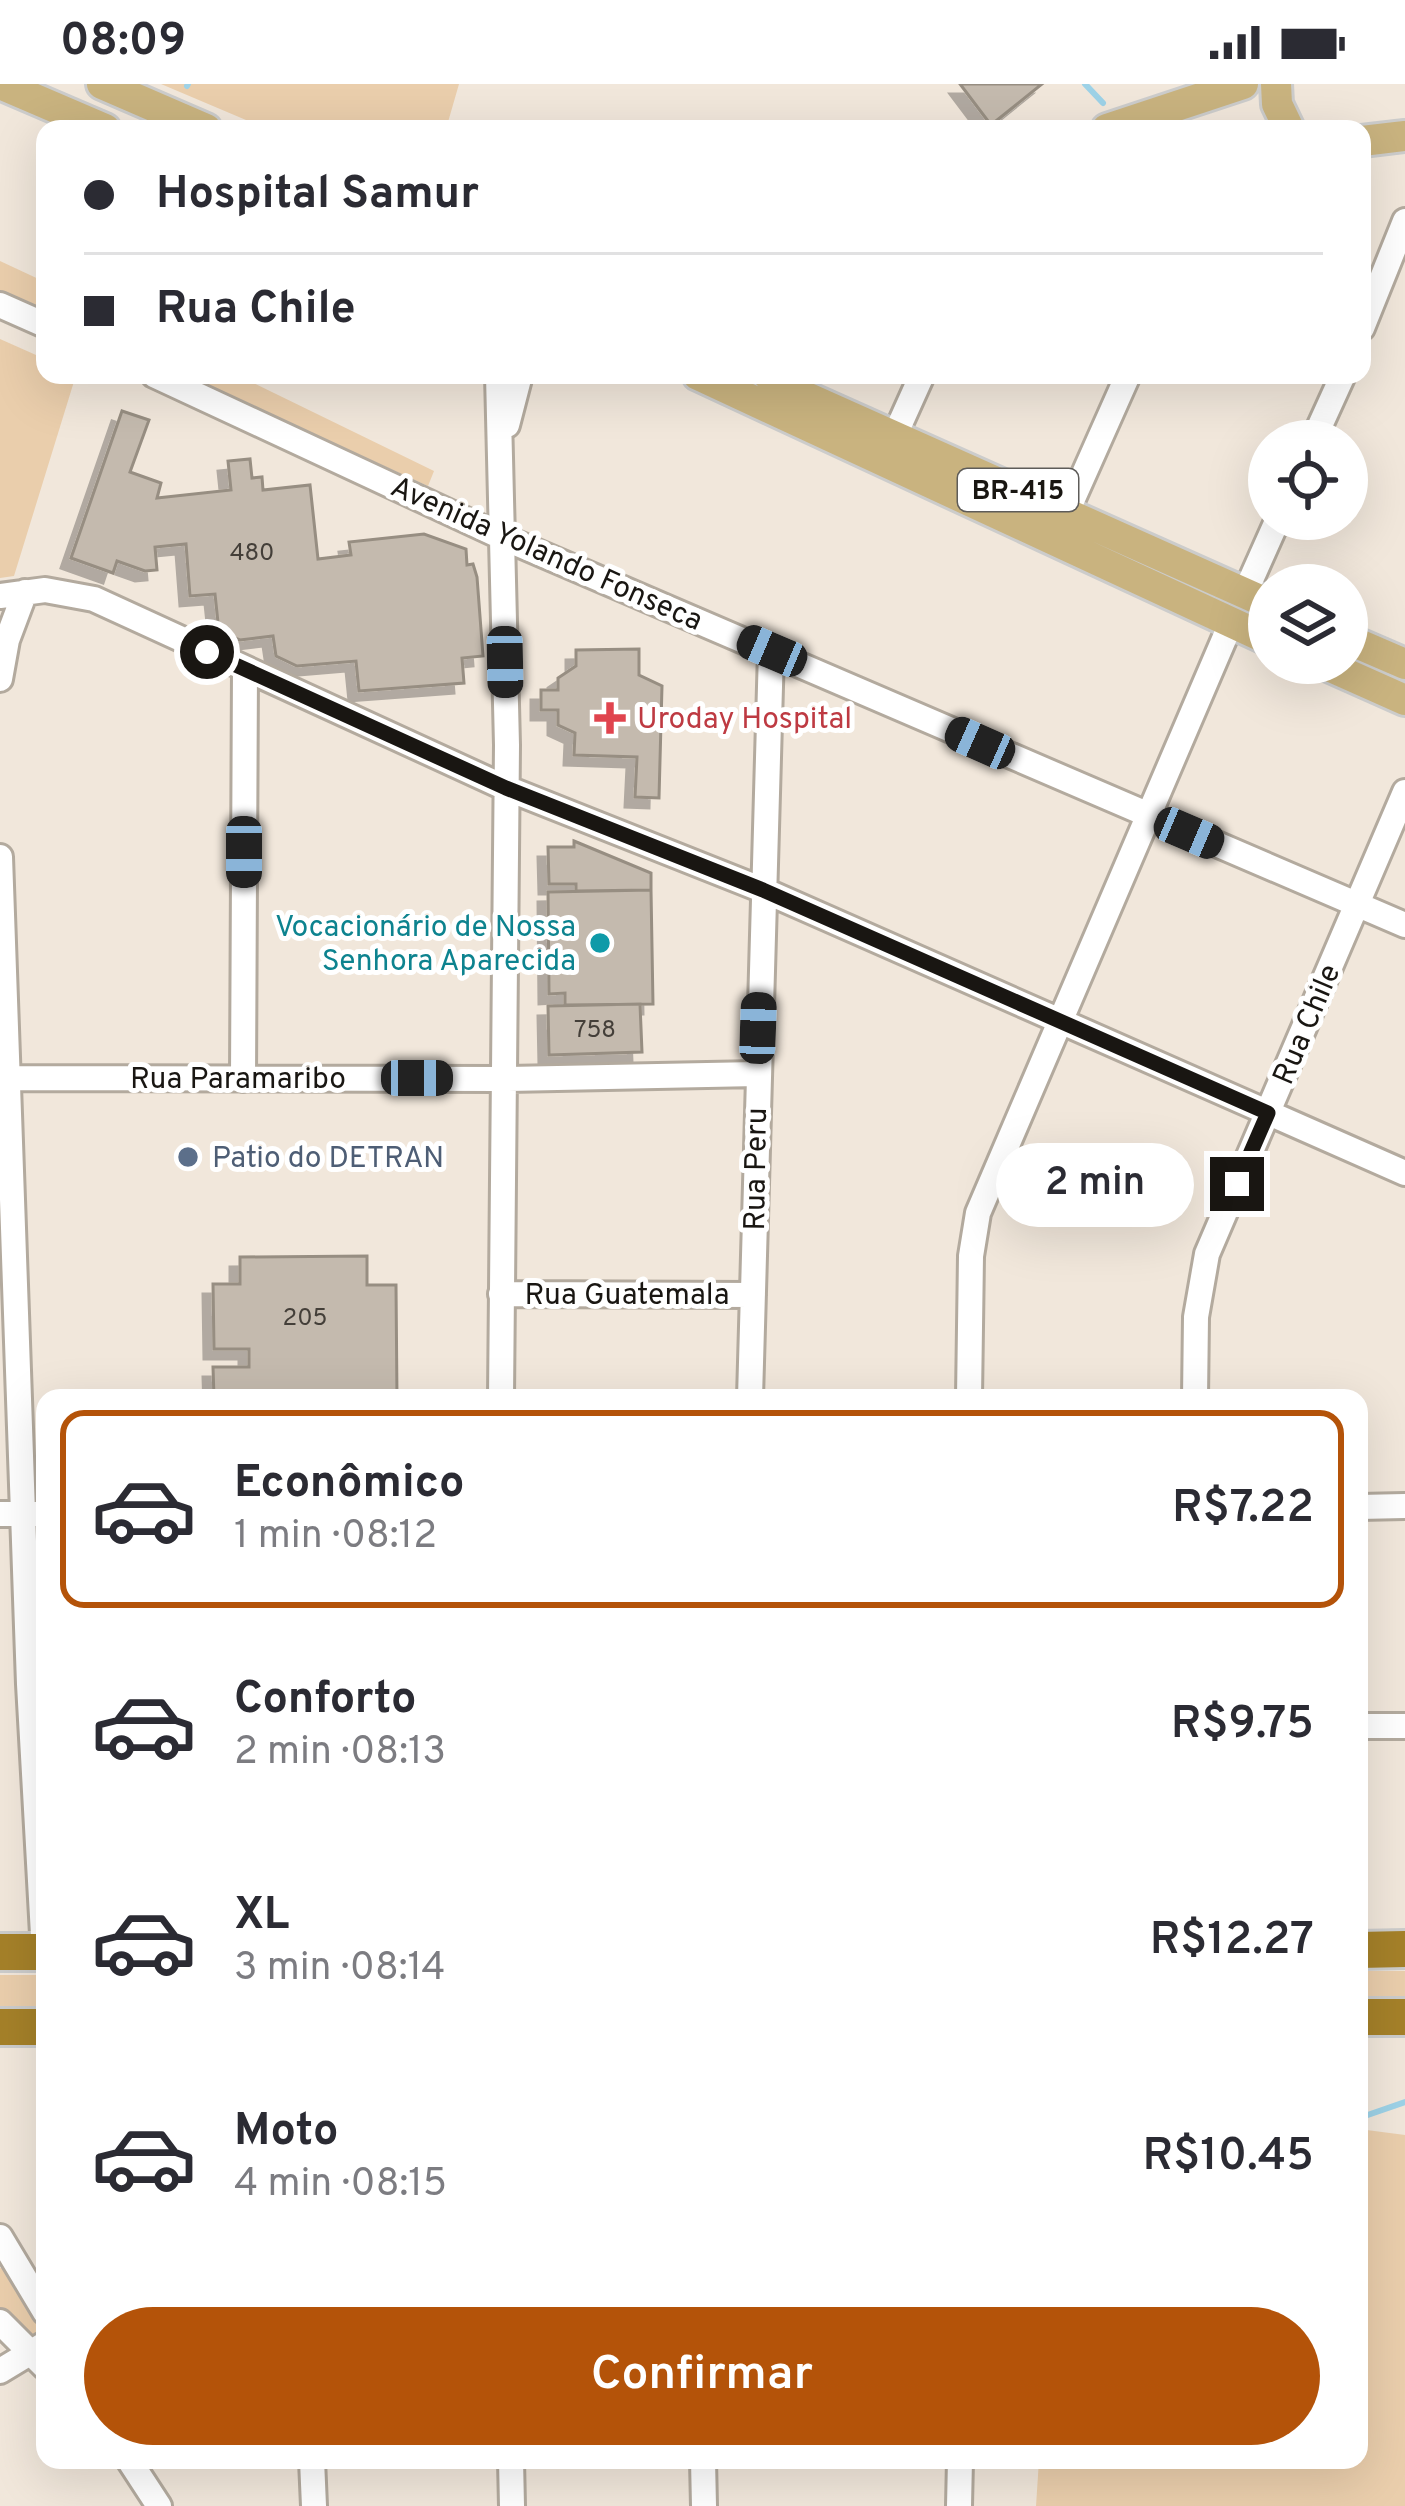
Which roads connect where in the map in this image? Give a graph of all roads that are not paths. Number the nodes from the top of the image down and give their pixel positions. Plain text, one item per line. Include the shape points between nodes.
1 (0, 84) edge
2 (102, 84) edge
3 (1243, 84) edge
4 (1276, 84) edge
5 (84, 120) edge
6 (185, 120) edge
7 (1134, 120) edge
8 (1285, 120) edge
9 (1405, 136) edge
10 (1371, 140) edge
11 (1405, 221) edge
12 (0, 304) edge
13 (1371, 306) edge
14 (36, 321) edge
15 (173, 384) edge
16 (498, 384) edge
17 (518, 384) edge
18 (717, 384) edge
19 (777, 384) edge
20 (918, 384) edge
21 (1124, 384) edge
22 (1339, 384) edge
23 (1323, 420) edge
24 (895, 435) junction
25 (500, 450) junction
26 (1067, 512) junction
27 (502, 537) junction
28 (13, 594) edge
29 (1248, 595) edge
30 (1231, 623) junction
31 (1248, 631) edge
32 (1368, 648) edge
33 (772, 651) junction
34 (1405, 664) edge
35 (245, 670) junction
36 (0, 680) edge
37 (1368, 684) edge
38 (1405, 700) edge
39 (506, 788) junction
40 (1405, 792) edge
41 (1146, 816) junction
42 (0, 857) edge
43 (1, 886) edge
44 (763, 890) junction
45 (1357, 903) junction
46 (1405, 925) edge
47 (1061, 1019) junction
48 (757, 1074) junction
49 (6, 1078) junction
50 (505, 1078) junction
51 (243, 1079) junction
52 (1268, 1113) junction
53 (1405, 1172) edge
54 (7, 1293) edge
55 (502, 1294) junction
56 (753, 1295) junction
57 (501, 1389) edge
58 (750, 1389) edge
59 (969, 1389) edge
60 (1195, 1389) edge
61 (1405, 1506) edge
62 (1368, 1507) edge
63 (23, 1514) edge
64 (36, 1700) edge
65 (1368, 1726) edge
66 (1405, 1726) edge
67 (1405, 1949) edge
68 (1368, 1950) edge
69 (0, 1952) edge
70 (36, 1952) edge
71 (1368, 2017) edge
72 (1405, 2017) edge
73 (0, 2027) edge
74 (36, 2027) edge
75 (1, 2243) edge
76 (36, 2298) edge
77 (0, 2322) edge
78 (36, 2351) edge
79 (36, 2356) edge
80 (0, 2371) edge
81 (135, 2469) edge
82 (312, 2469) edge
83 (511, 2469) edge
84 (704, 2469) edge
85 (960, 2469) edge
86 (159, 2506) edge
87 (314, 2506) edge
88 (512, 2506) edge
89 (704, 2506) edge
90 (959, 2506) edge

1 - 5 main road
2 - 6 main road
3 - 7 main road
4 - 8 main road
9 - 10 main road
11 - 13 street
12 - 14 street
15 - 27 street, Avenida Yolando Fonseca
16 - 25 street
17 - 25 street
18 - 30 main road
19 - 24 main road, BR-415
20 - 24 street
21 - 26 street
22 - 23 street
24 - 26 main road, BR-415
25 - 27 street
26 - 29 main road, BR-415
27 - 33 street, Avenida Yolando Fonseca
27 - 39 street
28 - 35 street via 66,591 94,599
28 - 36 street
30 - 31 main road
30 - 41 street
32 - 34 main road
33 - 41 street, Avenida Yolando Fonseca
33 - 44 street, Rua Peru
35 - 39 street
35 - 51 street
37 - 38 main road
39 - 44 street
39 - 50 street
40 - 45 street, Rua Chile
41 - 45 street, Avenida Yolando Fonseca
41 - 47 street
42 - 43 street
43 - 49 street
44 - 47 street
44 - 48 street, Rua Peru
45 - 46 street, Avenida Yolando Fonseca
45 - 52 street, Rua Chile
47 - 52 street
47 - 59 street via 979,1213
48 - 50 street, Rua Paramaribo
48 - 56 street, Rua Peru
49 - 51 street, Rua Paramaribo
49 - 54 street
50 - 51 street, Rua Paramaribo
50 - 55 street
52 - 53 street
52 - 60 street, Rua Chile via 1203,1269
54 - 63 street
55 - 56 street, Rua Guatemala
55 - 57 street
56 - 58 street, Rua Peru
61 - 62 street
63 - 64 street
65 - 66 street
67 - 68 highway
69 - 70 highway
71 - 72 highway
73 - 74 highway
75 - 76 street
77 - 78 street
79 - 80 street
81 - 86 street
82 - 87 street
83 - 88 street
84 - 89 street
85 - 90 street

